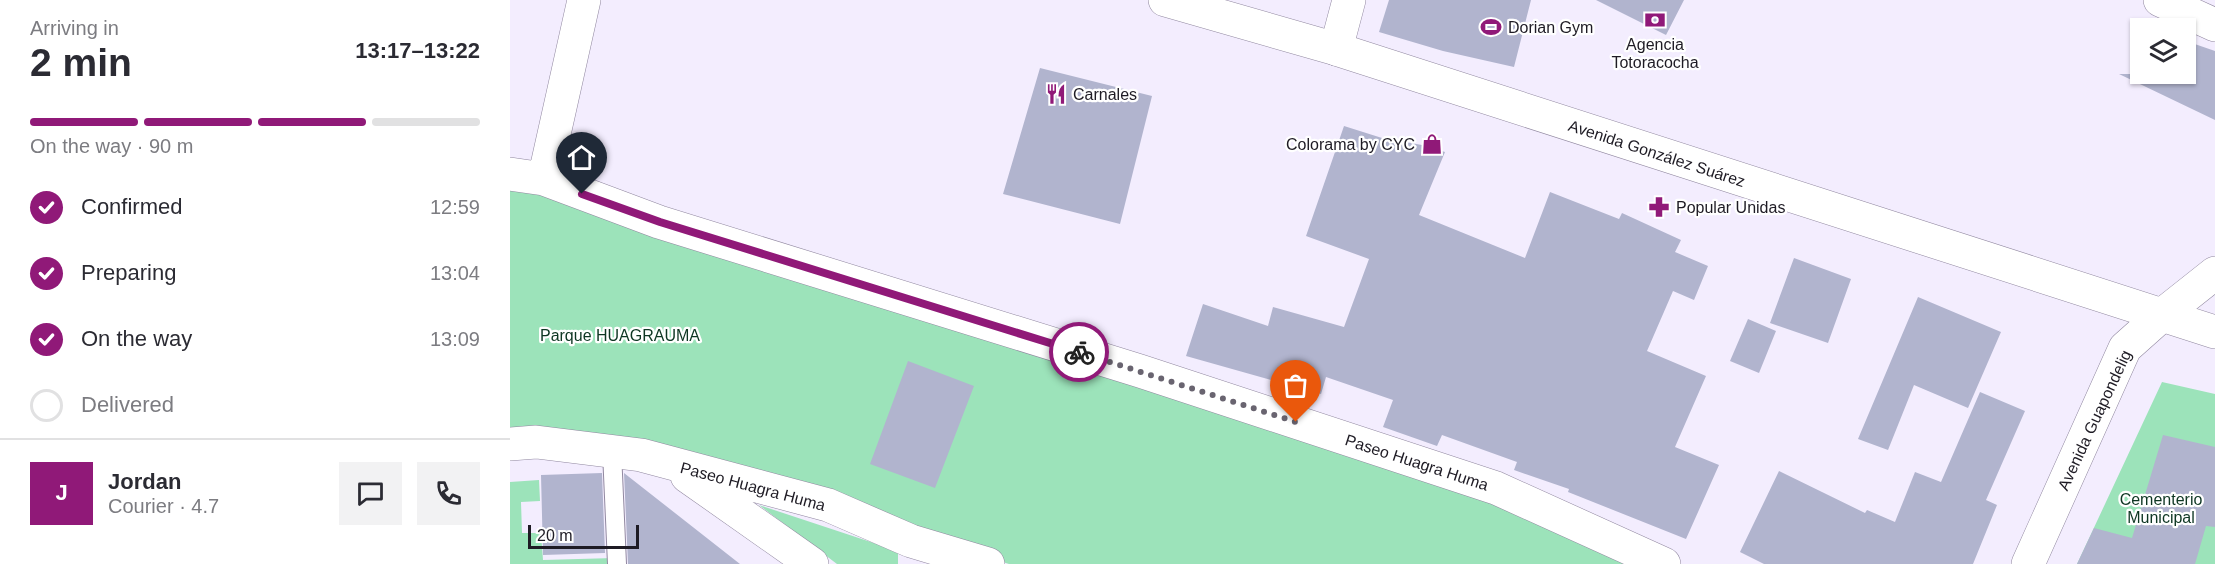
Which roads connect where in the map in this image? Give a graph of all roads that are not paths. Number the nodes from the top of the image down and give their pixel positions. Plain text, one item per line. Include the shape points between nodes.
1 (584, 0) edge
2 (1165, 0) edge
3 (1349, 0) edge
4 (2160, 0) edge
5 (2215, 26) edge
6 (1336, 49) junction
7 (510, 174) edge
8 (544, 179) junction
9 (2215, 273) edge
10 (2162, 315) junction
11 (2215, 332) edge
12 (510, 444) edge
13 (612, 452) junction
14 (669, 463) junction
15 (911, 552) edge
16 (617, 564) edge
17 (812, 564) edge
18 (988, 564) edge
19 (1664, 564) edge
20 (2028, 564) edge

1 - 8 street
2 - 6 street, Avenida González Suárez
3 - 6 street
4 - 5 street
6 - 10 street, Avenida González Suárez
7 - 8 street, Paseo Huagra Huma
8 - 19 street, Paseo Huagra Huma via 660,222 1140,371 1496,488
9 - 10 street, Avenida Guapondelig
10 - 11 street, Avenida González Suárez
10 - 20 street, Avenida Guapondelig via 2125,348
12 - 13 street, Paseo Huagra Huma via 536,442
13 - 14 street, Paseo Huagra Huma
13 - 16 lane
14 - 15 street, Paseo Huagra Huma via 828,505
14 - 17 street
15 - 18 street, Paseo Huagra Huma

